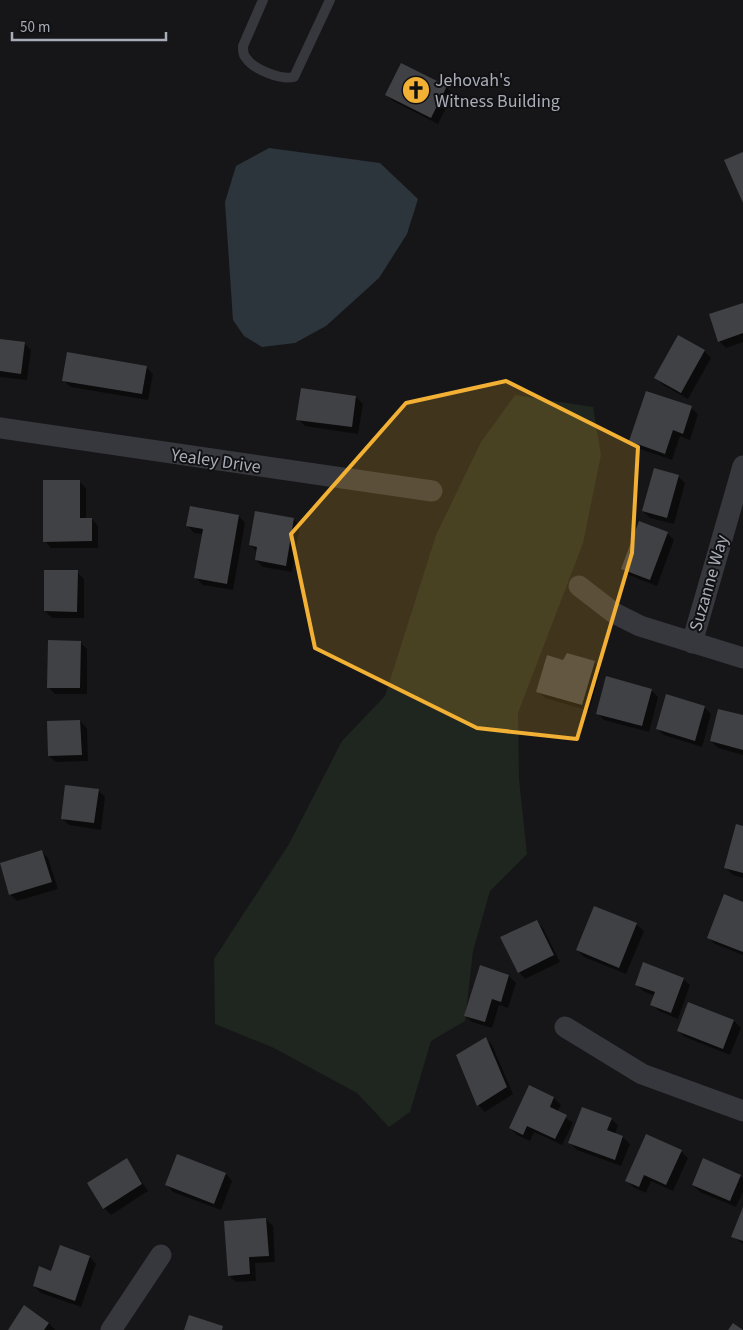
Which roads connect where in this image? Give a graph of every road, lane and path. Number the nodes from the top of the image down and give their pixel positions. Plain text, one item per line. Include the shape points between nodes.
1 (263, 0) edge
2 (330, 0) edge
3 (0, 428) edge
4 (743, 466) edge
5 (432, 491) dead end
6 (579, 586) dead end
7 (692, 643) junction
8 (743, 658) edge
9 (564, 1027) dead end
10 (743, 1110) edge
11 (160, 1255) dead end
12 (111, 1330) edge

1 - 2 lane via 242,46 244,54 255,66 291,78
3 - 5 street, Yealey Drive
4 - 7 street, Suzanne Way
6 - 7 street via 614,613 640,626
7 - 8 street
9 - 10 street via 642,1074
11 - 12 street

